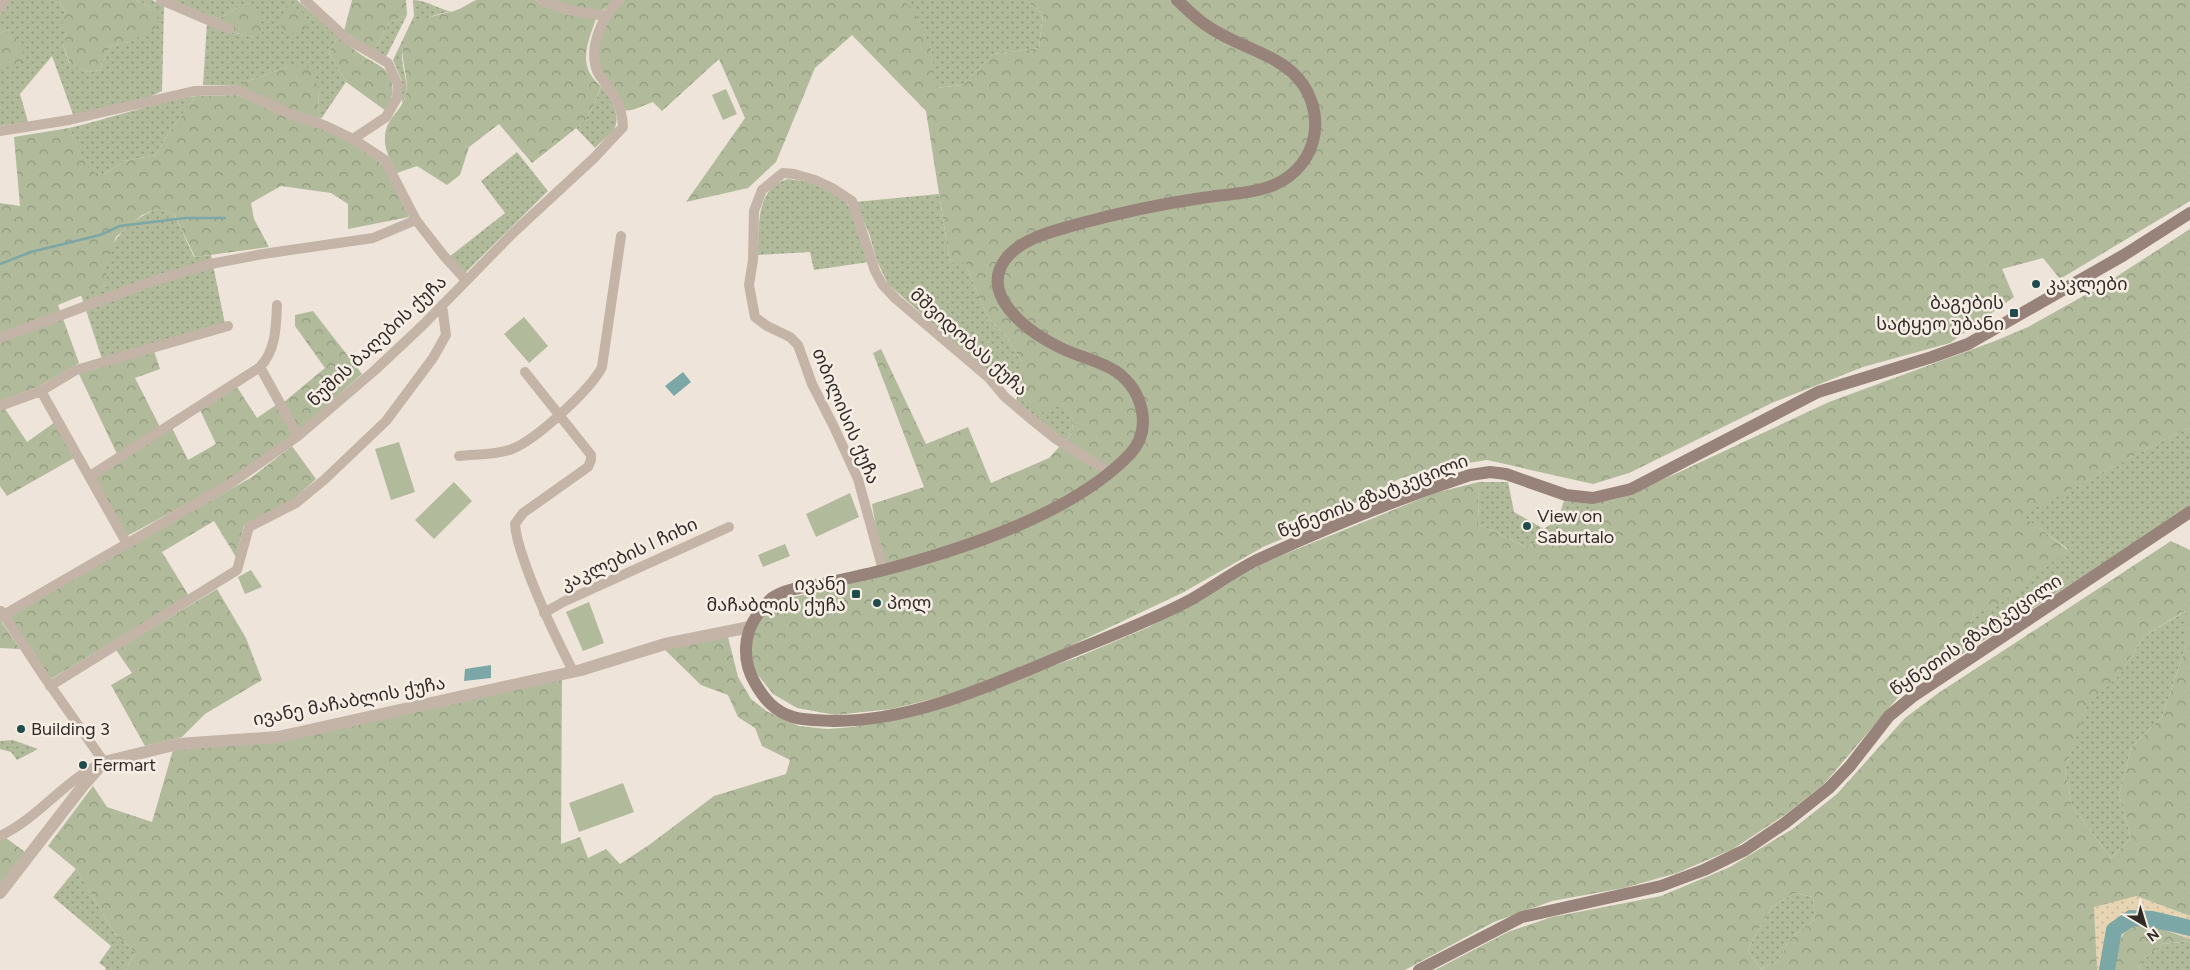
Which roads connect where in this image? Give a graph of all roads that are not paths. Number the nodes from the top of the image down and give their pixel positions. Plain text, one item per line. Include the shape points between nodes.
1 (5, 0) edge
2 (161, 0) edge
3 (305, 0) edge
4 (542, 0) edge
5 (619, 0) edge
6 (1177, 0) edge
7 (0, 8) edge
8 (606, 16) junction
9 (229, 29) dead end
10 (0, 131) edge
11 (353, 138) junction
12 (852, 201) joint
13 (2190, 213) edge
14 (416, 220) junction
15 (621, 236) dead end
16 (466, 280) junction
17 (278, 305) dead end
18 (442, 305) junction
19 (228, 326) dead end
20 (0, 338) edge
21 (260, 367) junction
22 (525, 372) dead end
23 (41, 391) junction
24 (0, 406) edge
25 (558, 415) junction
26 (298, 436) junction
27 (459, 456) dead end
28 (1109, 472) junction
29 (90, 476) junction
30 (2190, 512) edge
31 (728, 527) dead end
32 (126, 542) junction
33 (882, 570) junction
34 (544, 613) junction
35 (1, 614) edge
36 (750, 626) junction
37 (573, 671) junction
38 (50, 686) junction
39 (104, 762) junction
40 (0, 836) edge
41 (0, 893) edge
42 (1419, 970) edge

1 - 7 street
2 - 9 street
3 - 11 street via 347,39 388,63 398,85 397,98 386,117
4 - 8 street via 568,10
5 - 8 street, ნუშის ბაღების ქუჩა
6 - 28 main road via 1208,27 1294,74 1312,100 1317,123 1315,142 1306,160 1275,184 1247,192 1130,209 1049,232 1012,252 1001,266 997,280 999,295 1009,310 1060,348 1102,363 1122,375 1134,390 1144,416 1142,438 1132,452
8 - 16 street, ნუშის ბაღების ქუჩა via 593,54 597,72 622,110 623,127
10 - 11 street via 69,120 194,91 238,90
11 - 14 street via 385,160
12 - 28 street, მშვიდობას ქუჩა via 882,284 1056,440
12 - 33 street, თბილისის ქუჩა via 832,188 794,174 783,173 762,190 754,211 749,285 755,317 790,337 798,346 812,384 858,479
13 - 36 main road, წყნეთის გზატკეცილი via 2124,255 1968,344 1818,392 1631,489 1593,498 1566,495 1506,474 1470,475 1306,537 1145,622 1028,670 925,707 851,721 795,718 772,706 750,674 745,655
14 - 16 street
14 - 20 street via 373,238 210,264 150,282
15 - 25 street via 602,367 589,386
16 - 18 street, ნუშის ბაღების ქუჩა
17 - 21 street via 273,345 269,357
18 - 26 street, ნუშის ბაღების ქუჩა via 374,371
18 - 38 street via 446,336 386,421 296,503 249,527 238,570
19 - 23 street via 76,370
21 - 26 street
21 - 29 street
22 - 25 street
23 - 24 street
23 - 29 street
25 - 27 street via 518,446 499,452
25 - 34 street via 584,445 591,460 588,467 523,513 515,524 516,536
26 - 32 street, ნუშის ბაღების ქუჩა via 230,484
28 - 33 main road via 1039,516 944,552
29 - 32 street
30 - 42 main road, წყნეთის გზატკეცილი via 1912,697 1889,716 1829,788 1745,850 1660,886 1522,917
31 - 34 street, კაკლების I ჩიხი
32 - 35 street, ნუშის ბაღების ქუჩა
33 - 36 main road via 788,591 771,599
34 - 37 street
35 - 38 street
36 - 37 street, ივანე მაჩაბლის ქუჩა via 665,644
37 - 39 street, ივანე მაჩაბლის ქუჩა via 278,737 178,744
38 - 39 street
39 - 40 street
39 - 41 street

